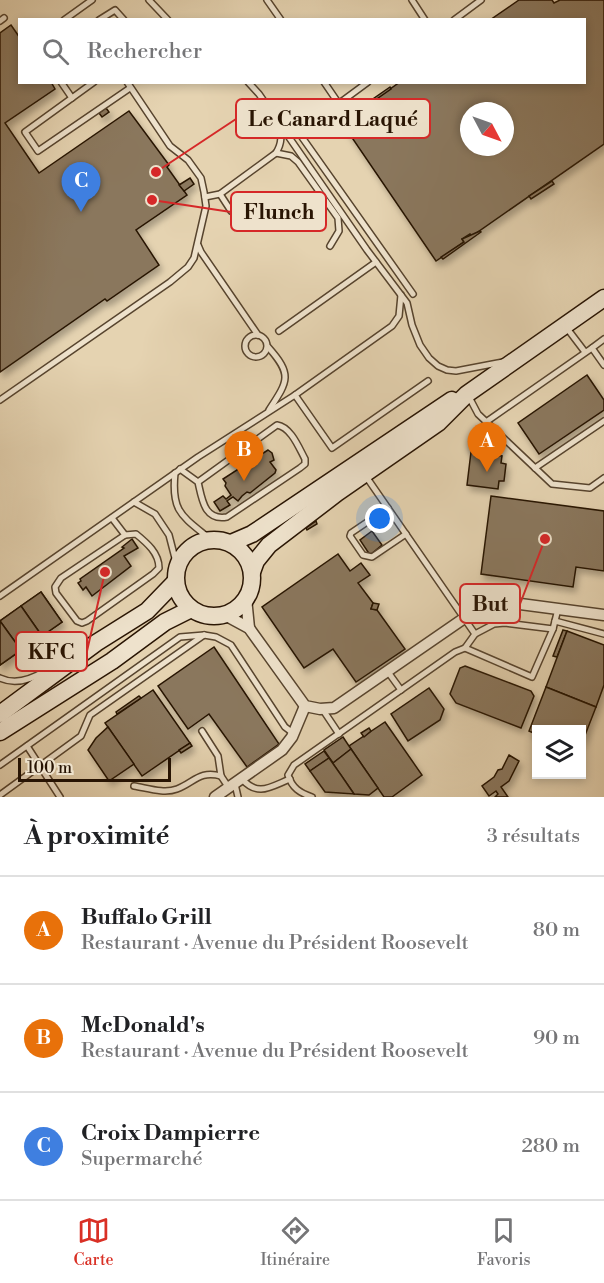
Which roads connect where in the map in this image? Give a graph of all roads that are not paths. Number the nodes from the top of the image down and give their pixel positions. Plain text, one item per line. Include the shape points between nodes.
1 (92, 0) edge
2 (149, 0) edge
3 (267, 0) edge
4 (411, 0) edge
5 (481, 0) edge
6 (67, 18) edge
7 (102, 18) edge
8 (122, 18) edge
9 (166, 18) edge
10 (280, 18) edge
11 (424, 18) edge
12 (457, 18) edge
13 (62, 84) edge
14 (91, 84) edge
15 (250, 84) edge
16 (325, 84) edge
17 (365, 84) edge
18 (129, 85) edge
19 (72, 98) junction
20 (339, 104) junction
21 (275, 117) junction
22 (276, 153) junction
23 (220, 194) junction
24 (205, 197) junction
25 (231, 211) dead end
26 (198, 245) junction
27 (330, 246) dead end
28 (376, 262) junction
29 (413, 294) dead end
30 (401, 295) junction
31 (602, 304) edge
32 (565, 325) junction
33 (279, 331) dead end
34 (258, 335) junction
35 (604, 339) edge
36 (268, 347) junction
37 (592, 348) junction
38 (585, 352) junction
39 (516, 360) junction
40 (604, 365) edge
41 (428, 381) dead end
42 (295, 394) junction
43 (467, 394) junction
44 (0, 400) edge
45 (268, 412) junction
46 (604, 421) edge
47 (486, 422) junction
48 (535, 468) junction
49 (178, 471) junction
50 (364, 474) junction
51 (604, 478) edge
52 (198, 482) junction
53 (134, 502) junction
54 (388, 508) junction
55 (112, 518) junction
56 (406, 534) junction
57 (125, 535) junction
58 (210, 539) junction
59 (231, 543) junction
60 (252, 572) junction
61 (176, 574) junction
62 (0, 596) edge
63 (246, 598) junction
64 (191, 609) junction
65 (558, 609) junction
66 (225, 615) junction
67 (604, 615) edge
68 (464, 618) junction
69 (555, 621) junction
70 (249, 628) junction
71 (553, 629) junction
72 (475, 634) junction
73 (604, 634) edge
74 (204, 635) junction
75 (96, 642) junction
76 (465, 648) junction
77 (116, 658) junction
78 (388, 671) junction
79 (128, 674) junction
80 (0, 678) edge
81 (401, 690) junction
82 (83, 706) junction
83 (305, 706) junction
84 (323, 708) junction
85 (0, 714) edge
86 (90, 716) junction
87 (202, 731) dead end
88 (0, 732) edge
89 (293, 734) junction
90 (339, 734) junction
91 (27, 746) junction
92 (0, 765) edge
93 (40, 767) junction
94 (220, 776) junction
95 (290, 780) junction
96 (236, 784) junction
97 (135, 786) dead end
98 (0, 795) edge
99 (57, 796) edge
100 (215, 797) edge
101 (238, 797) edge
102 (312, 797) edge

1 - 6 lane
2 - 9 lane
3 - 10 lane
4 - 11 lane
5 - 12 lane
7 - 8 lane via 115,10
13 - 19 lane
14 - 19 lane
15 - 21 lane
16 - 20 lane
17 - 20 lane
18 - 19 lane via 38,151 25,132
18 - 24 lane via 170,146 188,160 201,178
20 - 29 lane via 299,133
21 - 22 lane via 282,135
21 - 28 lane
22 - 23 lane
22 - 27 lane via 298,162 338,218 339,231
23 - 24 lane
23 - 25 lane
24 - 26 lane
26 - 34 lane
26 - 44 lane via 189,267
28 - 30 lane
28 - 33 lane
30 - 39 lane via 420,345 438,366 456,371
30 - 42 lane via 399,316 392,326
31 - 32 main road
32 - 38 lane
32 - 39 main road
34 - 36 lane
34 - 36 lane via 247,340 247,353 259,357
35 - 37 lane
36 - 45 lane via 285,373 283,389
37 - 38 lane
37 - 40 lane
38 - 47 lane
39 - 43 main road
41 - 42 lane via 332,448
42 - 45 lane
43 - 47 lane
43 - 50 main road via 438,423
43 - 59 main road via 450,400 252,534
45 - 49 lane
46 - 48 lane
47 - 48 lane
48 - 51 lane via 552,484 590,488
49 - 52 lane
49 - 53 lane
49 - 58 lane via 174,501 189,522
50 - 54 lane
50 - 60 main road via 269,545
52 - 52 lane via 204,507 212,516 226,517 300,468 305,459 288,431 277,425
53 - 55 lane
53 - 61 lane via 154,514 169,535
54 - 56 lane
54 - 56 lane via 351,533 363,555 372,557
55 - 57 lane
55 - 62 lane
56 - 68 lane
57 - 57 lane via 61,578 55,587 77,621 87,621 159,568 156,554 147,543 136,534
58 - 59 main road
58 - 61 main road via 189,548
59 - 60 main road via 247,558
60 - 63 main road
61 - 64 main road via 180,597
61 - 75 main road via 147,611
63 - 66 main road
63 - 70 street
64 - 66 main road via 202,615
64 - 77 main road via 165,622
65 - 67 street
65 - 68 street via 505,602 489,604
65 - 69 lane
66 - 70 street
68 - 72 lane
68 - 78 street
69 - 71 lane
69 - 73 lane
70 - 83 street
71 - 72 lane via 505,623
71 - 76 lane via 532,677
72 - 76 lane
74 - 79 lane via 180,637
74 - 86 lane
74 - 89 lane via 231,645
75 - 80 lane via 28,680
75 - 85 main road
76 - 81 lane
77 - 79 lane
77 - 88 main road
78 - 81 lane
78 - 84 street via 334,708
79 - 82 lane
81 - 90 lane
82 - 86 lane
82 - 91 lane
83 - 84 street
83 - 89 street
84 - 90 lane
86 - 93 lane via 81,736
87 - 94 lane via 218,756
89 - 96 street via 282,750
90 - 95 lane via 294,765
91 - 92 lane
91 - 93 lane
93 - 98 lane
93 - 99 lane
94 - 96 lane
94 - 97 lane via 197,777 165,791
95 - 96 lane via 263,790
95 - 102 lane via 297,791
96 - 100 street
96 - 101 lane

